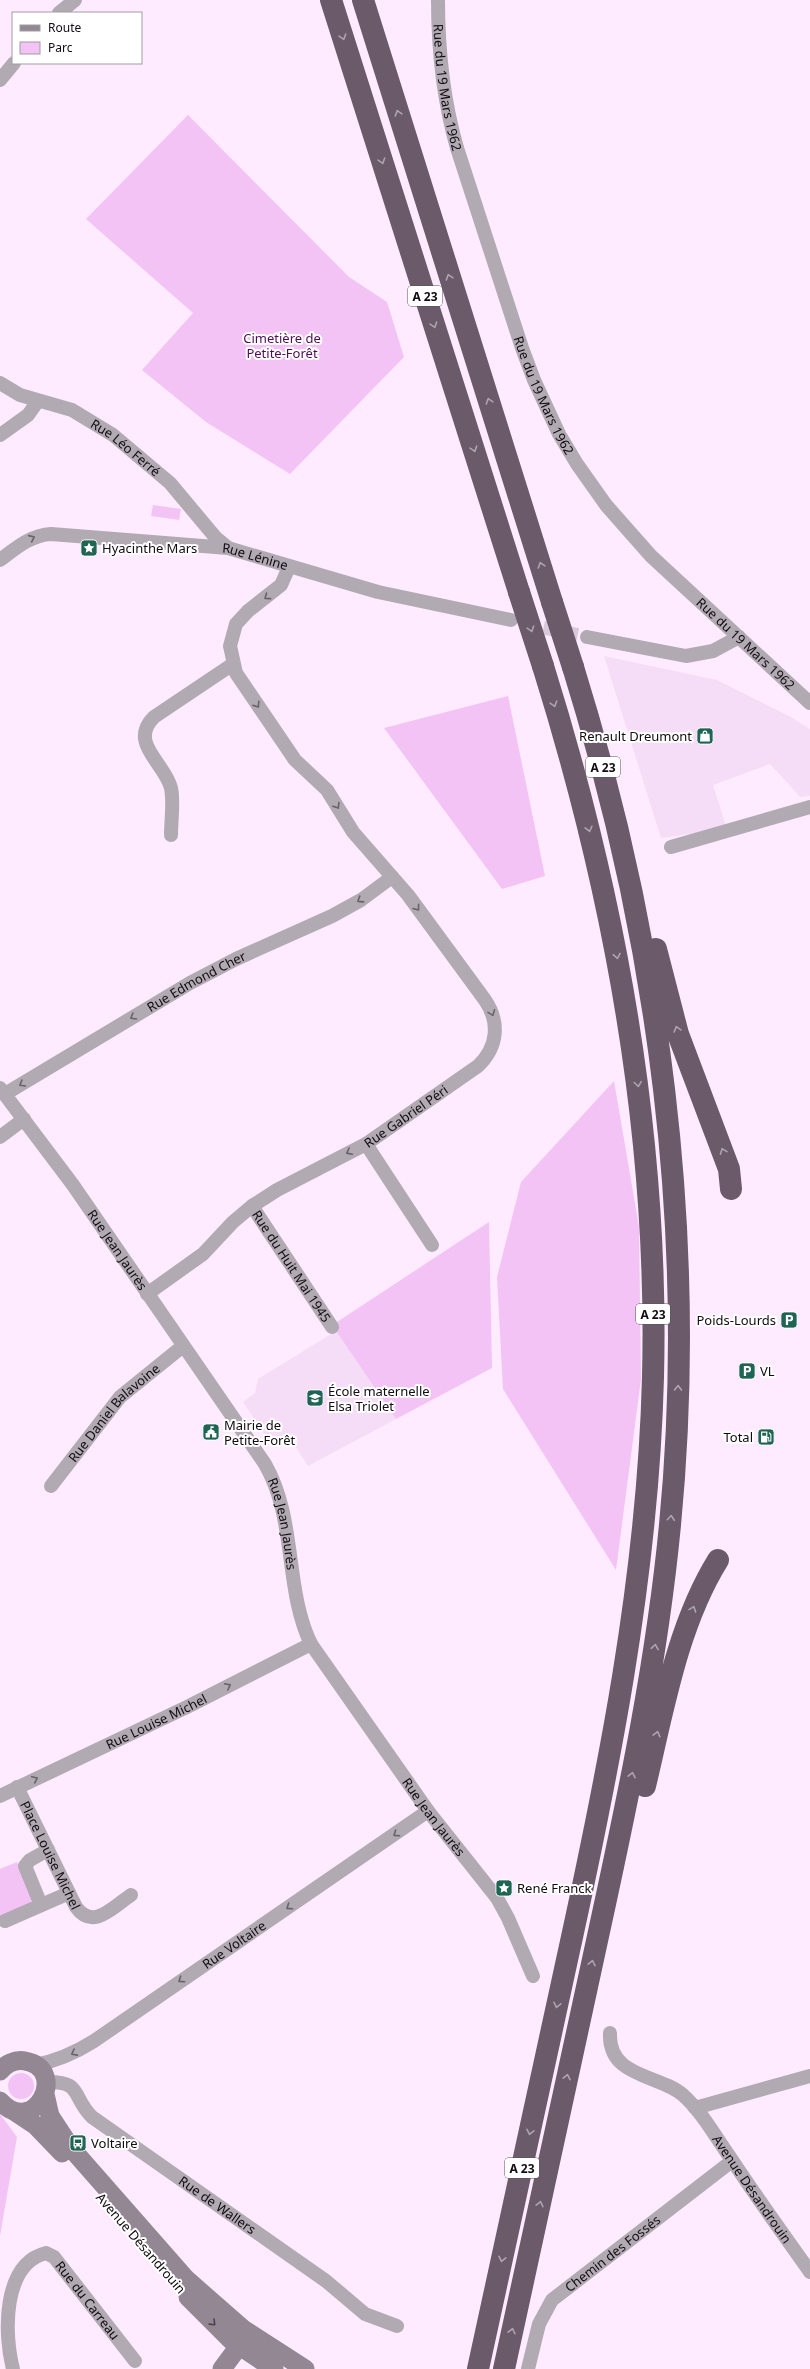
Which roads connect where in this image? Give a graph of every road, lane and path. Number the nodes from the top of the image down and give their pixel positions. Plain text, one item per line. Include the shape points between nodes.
1 (75, 0) edge
2 (331, 0) edge
3 (363, 0) edge
4 (438, 0) edge
5 (59, 12) edge
6 (13, 64) edge
7 (0, 80) edge
8 (0, 383) edge
9 (38, 401) junction
10 (0, 435) edge
11 (228, 548) junction
12 (0, 560) edge
13 (290, 567) junction
14 (511, 620) tunnel mouth
15 (587, 637) tunnel mouth
16 (738, 637) junction
17 (233, 664) junction
18 (810, 703) edge
19 (810, 810) edge
20 (171, 835) dead end
21 (671, 847) dead end
22 (626, 870) junction
23 (392, 877) junction
24 (2, 1091) edge
25 (24, 1119) junction
26 (0, 1137) edge
27 (366, 1144) junction
28 (731, 1189) dead end
29 (252, 1206) junction
30 (432, 1244) dead end
31 (147, 1294) junction
32 (332, 1327) dead end
33 (183, 1346) junction
34 (51, 1486) dead end
35 (718, 1560) dead end
36 (311, 1644) junction
37 (17, 1787) junction
38 (0, 1796) edge
39 (428, 1812) junction
40 (48, 1850) junction
41 (69, 1893) junction
42 (131, 1895) dead end
43 (41, 1905) junction
44 (604, 1909) junction
45 (5, 1921) dead end
46 (533, 1976) dead end
47 (610, 2033) dead end
48 (17, 2060) edge
49 (0, 2071) edge
50 (810, 2076) edge
51 (45, 2088) junction
52 (7, 2106) edge
53 (695, 2108) junction
54 (732, 2161) junction
55 (810, 2272) edge
56 (397, 2326) dead end
57 (246, 2341) junction
58 (135, 2361) dead end
59 (267, 2363) edge
60 (13, 2369) edge
61 (222, 2369) edge
62 (305, 2369) edge
63 (478, 2369) edge
64 (504, 2369) edge
65 (528, 2369) edge

1 - 5 street
2 -> 63 highway, A 23, bridge via 543,666 600,873 618,958 632,1045 643,1132 652,1264 652,1409 640,1563 619,1705 588,1866
22 -> 3 highway, A 23, bridge via 605,773 573,667
4 - 16 street, Rue du 19 Mars 1962 via 441,68 455,141 522,348 552,419 586,478 627,530 651,556
6 - 7 street
8 - 9 street, Rue Léo Ferré via 20,395
9 - 10 street via 22,419
9 - 11 street, Rue Léo Ferré via 80,414 131,448 178,491 216,538
12 -> 11 street, Rue Lénine via 27,541 51,534
11 - 13 street, Rue Lénine
13 - 14 street, Rue Lénine via 378,592
13 -> 17 street, Rue Gabriel Péri via 281,585 236,624 230,646
15 - 16 street via 686,656 705,654
16 - 18 street, Rue du 19 Mars 1962
17 - 20 street via 154,717 146,728 144,738 147,748 171,788
17 -> 23 street, Rue Gabriel Péri via 239,678 295,760 327,790 353,832
19 - 21 street
28 -> 22 highway via 729,1169 680,1040 656,948
44 -> 22 highway, A 23 via 637,1751 656,1637 670,1528 678,1392 678,1270 670,1149 654,1018
23 -> 24 street, Rue Edmond Cher via 361,900 332,916 190,982
23 -> 27 street, Rue Gabriel Péri via 489,1005 496,1024 495,1037 491,1049 478,1066
24 - 25 street, Rue Jean Jaurès
25 - 26 street
25 - 31 street, Rue Jean Jaurès via 73,1185
27 -> 29 street, Rue Gabriel Péri via 277,1190
27 - 30 street
29 - 31 street, Rue Gabriel Péri via 203,1254
29 - 32 street, Rue du Huit Mai 1945
31 - 33 street, Rue Jean Jaurès
33 - 34 street, Rue Daniel Balavoine via 120,1397
33 - 36 street, Rue Jean Jaurès via 233,1414 274,1480 288,1534 302,1624
44 -> 35 highway via 635,1825 687,1625 704,1583
37 -> 36 street, Rue Louise Michel via 187,1707
36 - 39 street, Rue Jean Jaurès
37 - 38 street, Rue Louise Michel
37 - 40 street, Place Louise Michel
39 - 46 street, Rue Jean Jaurès via 501,1905
39 -> 48 street, Rue Voltaire via 85,2046 59,2060
40 - 41 street, Place Louise Michel
40 - 43 street via 30,1860 25,1866
41 - 42 street, Place Louise Michel via 78,1910 90,1918 100,1916
41 - 43 street
43 - 45 street
64 -> 44 highway, A 23
47 - 53 street, Avenue Désandrouin via 609,2040 614,2053 629,2070 673,2088
48 - 49 main road
48 - 51 main road, Avenue Désandrouin via 41,2070
50 - 53 street
51 - 52 main road via 41,2102 31,2110
51 - 56 street, Rue de Wallers via 64,2082 72,2086 92,2117 326,2281 365,2314
51 - 57 main road, Avenue Désandrouin via 48,2110 64,2140 150,2240
52 -> 57 main road, Avenue Désandrouin via 46,2135 195,2305
53 - 54 street, Avenue Désandrouin
54 - 55 street, Avenue Désandrouin
54 - 65 street, Chemin des Fossés via 552,2300 539,2324
57 - 59 main road, Avenue Désandrouin
57 - 61 main road
58 - 60 street, Rue du Carreau via 54,2257 46,2253 40,2254 21,2270 13,2291 8,2329
59 - 62 main road, Avenue Désandrouin

